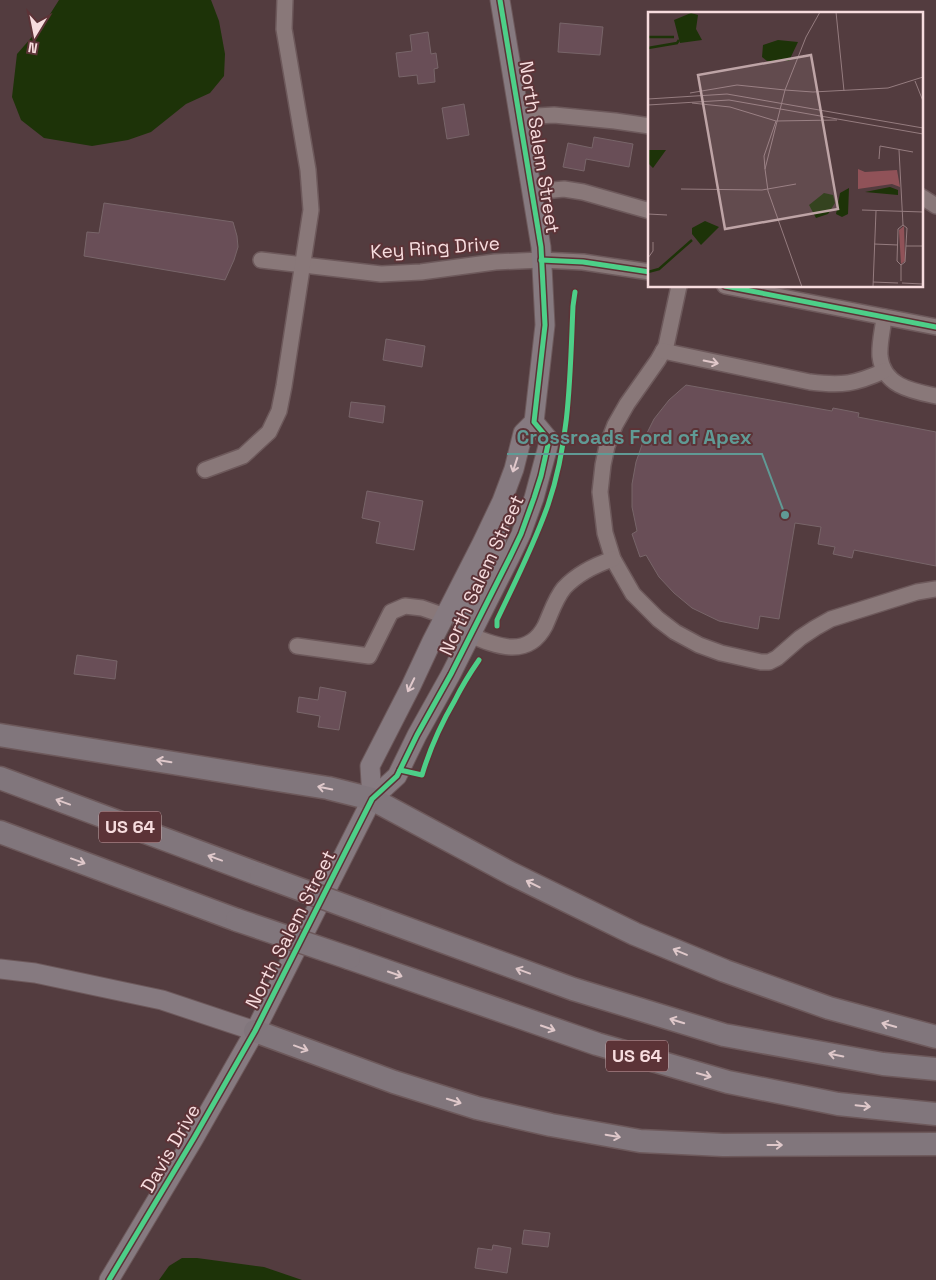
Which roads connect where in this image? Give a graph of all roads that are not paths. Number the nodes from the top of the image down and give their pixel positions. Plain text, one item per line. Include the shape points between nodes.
1 (285, 0) edge
2 (500, 0) edge
3 (520, 117) junction
4 (648, 126) edge
5 (532, 192) junction
6 (924, 198) edge
7 (936, 206) edge
8 (648, 210) edge
9 (261, 260) dead end
10 (541, 260) junction
11 (303, 264) junction
12 (648, 272) edge
13 (679, 288) edge
14 (735, 288) edge
15 (884, 317) junction
16 (936, 326) edge
17 (663, 351) junction
18 (884, 371) junction
19 (936, 396) edge
20 (534, 422) junction
21 (205, 470) dead end
22 (502, 501) junction
23 (613, 559) junction
24 (936, 589) edge
25 (445, 616) junction
26 (470, 636) junction
27 (297, 646) dead end
28 (0, 735) edge
29 (0, 778) edge
30 (372, 800) junction
31 (0, 832) edge
32 (0, 969) edge
33 (255, 1031) junction
34 (936, 1037) edge
35 (936, 1069) edge
36 (936, 1114) edge
37 (936, 1144) edge
38 (109, 1280) edge

1 - 11 street via 284,29 311,196
2 - 3 main road, North Salem Street
3 - 4 street via 554,115
3 - 5 main road, North Salem Street
5 - 8 street via 564,189 583,192
5 - 10 main road, North Salem Street
6 - 7 street
9 - 11 street, Key Ring Drive
10 - 11 street, Key Ring Drive via 381,274
10 - 12 street, Key Ring Drive via 583,262
10 - 20 main road, North Salem Street via 545,325
11 - 21 street via 279,411 269,432 243,456
13 - 17 street
14 - 15 street
15 - 16 street
15 - 18 street via 880,355
17 -> 18 street via 829,384 847,384
17 - 23 street via 626,404 607,446 600,492 605,533
18 - 19 street via 897,384
20 -> 22 main road, North Salem Street via 523,433
20 - 26 main road, North Salem Street via 549,440 536,490 521,534
22 - 25 main road, North Salem Street
22 - 26 main road via 494,553 462,618 464,630
23 - 24 street via 633,594 675,632 721,653 761,662 777,658 800,638 831,619
23 - 26 street via 584,572 568,584 540,633 526,644 507,648
25 - 27 street via 405,606 390,612 369,656
25 -> 30 main road, North Salem Street via 370,766
26 - 30 main road, North Salem Street via 397,776
30 -> 28 highway via 328,788
35 -> 29 highway, US 64, bridge via 883,1064 724,1035 573,989
30 - 33 main road, North Salem Street
34 -> 30 highway via 830,1008 725,971 635,934
31 -> 36 highway, US 64, bridge via 237,920 597,1044 728,1082 838,1104
32 - 33 main road, North Salem Street via 35,973 162,1000
33 -> 37 highway via 394,1082 477,1108 640,1141 723,1145
33 - 38 main road, Davis Drive

